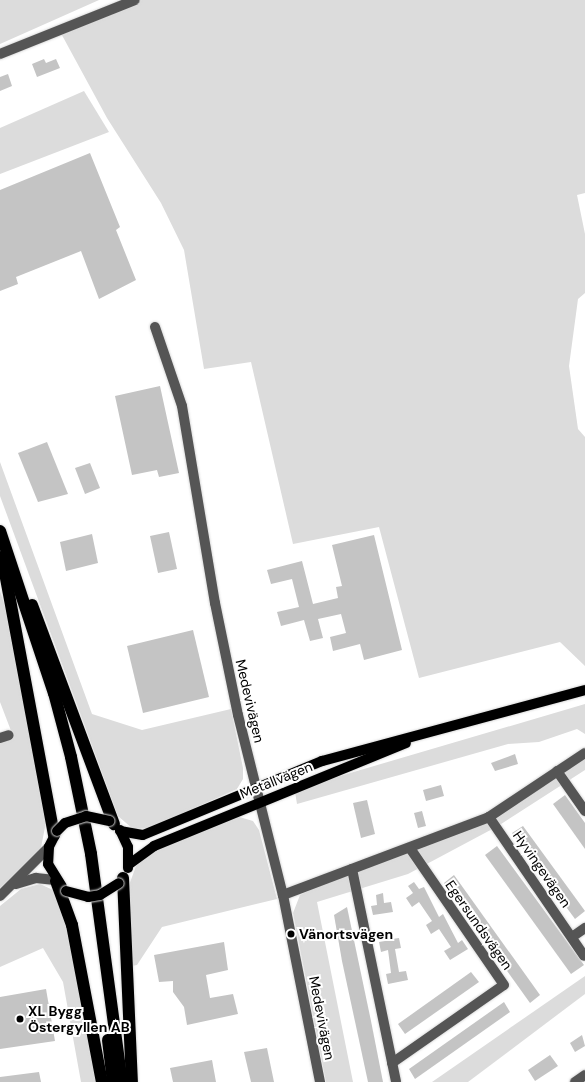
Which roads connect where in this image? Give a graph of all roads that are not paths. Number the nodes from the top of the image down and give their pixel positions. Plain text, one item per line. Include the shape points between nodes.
1 (135, 0) edge
2 (0, 54) edge
3 (155, 327) dead end
4 (0, 531) edge
5 (3, 554) edge
6 (585, 690) edge
7 (438, 729) junction
8 (585, 753) edge
9 (557, 771) junction
10 (256, 787) junction
11 (259, 801) junction
12 (585, 811) edge
13 (489, 817) junction
14 (114, 825) junction
15 (55, 833) junction
16 (49, 847) junction
17 (410, 848) junction
18 (128, 865) junction
19 (352, 869) junction
20 (56, 880) junction
21 (121, 881) junction
22 (14, 885) junction
23 (283, 895) junction
24 (0, 896) edge
25 (585, 928) edge
26 (572, 937) junction
27 (584, 956) edge
28 (392, 1063) junction
29 (585, 1075) edge
30 (102, 1082) edge
31 (113, 1082) edge
32 (122, 1082) edge
33 (132, 1082) edge
34 (320, 1082) edge
35 (396, 1082) edge
36 (575, 1082) edge

1 - 2 street
3 - 10 street, Medevivägen via 182,406 213,594
4 - 5 highway
5 - 14 highway via 50,646
5 - 15 highway
5 - 31 highway via 48,694 84,855
5 - 32 highway via 54,693 71,757 91,854
6 - 7 main road, Metallvägen
7 - 10 main road, Metallvägen via 322,761
7 - 11 main road, Metallvägen
8 - 9 street
9 - 12 street
9 - 13 street
10 - 11 street, Medevivägen
10 - 14 main road, Metallvägen via 154,831 133,835
11 - 18 main road, Metallvägen via 154,846
11 - 23 street, Medevivägen
13 - 17 street
13 - 26 street, Hyvingevägen
14 - 15 main road, bridge via 81,817
14 - 18 main road via 128,847
15 - 16 main road
16 - 20 main road via 48,864
16 - 22 street
17 - 19 street
17 - 28 street, Egersundsvägen via 504,985
18 - 21 main road
19 - 23 street
19 - 28 street
20 - 21 main road, bridge via 66,891 83,896 100,896
20 - 22 street via 36,878
20 - 30 highway via 72,925
21 - 33 highway
22 - 24 street
23 - 34 street, Medevivägen
25 - 26 street
26 - 27 street, Hyvingevägen
28 - 35 street
29 - 36 street

